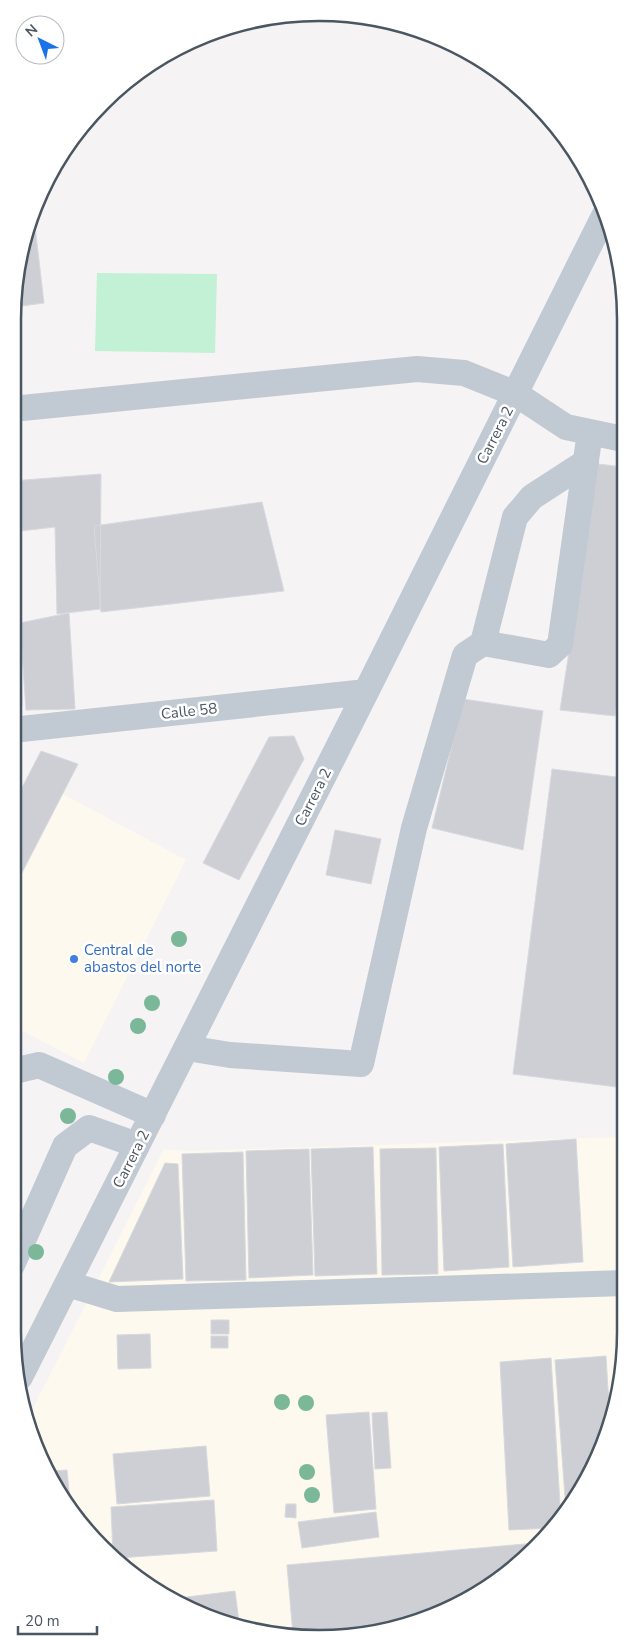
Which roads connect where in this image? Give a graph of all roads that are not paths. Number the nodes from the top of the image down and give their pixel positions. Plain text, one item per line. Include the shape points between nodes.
1 (601, 222) edge
2 (516, 394) junction
3 (21, 408) edge
4 (590, 432) junction
5 (617, 438) edge
6 (586, 462) junction
7 (483, 643) junction
8 (366, 692) junction
9 (21, 729) edge
10 (187, 1048) junction
11 (21, 1069) edge
12 (153, 1115) junction
13 (137, 1145) junction
14 (21, 1244) edge
15 (617, 1283) edge
16 (68, 1284) junction
17 (24, 1370) edge

1 - 2 street, Carrera 2
2 - 3 street via 464,373 417,369
2 - 4 street via 566,427
2 - 8 street, Carrera 2
4 - 5 street
4 - 6 street
6 - 7 street via 532,497 515,517
6 - 7 street via 560,645 549,655
7 - 10 street via 465,655 414,828 361,1064 230,1055
8 - 9 street, Calle 58
8 - 10 street, Carrera 2
10 - 12 street, Carrera 2
11 - 12 street via 39,1065
12 - 13 street, Carrera 2
13 - 14 street via 88,1128 65,1146
13 - 16 street, Carrera 2
15 - 16 street via 117,1299
16 - 17 street, Carrera 2

